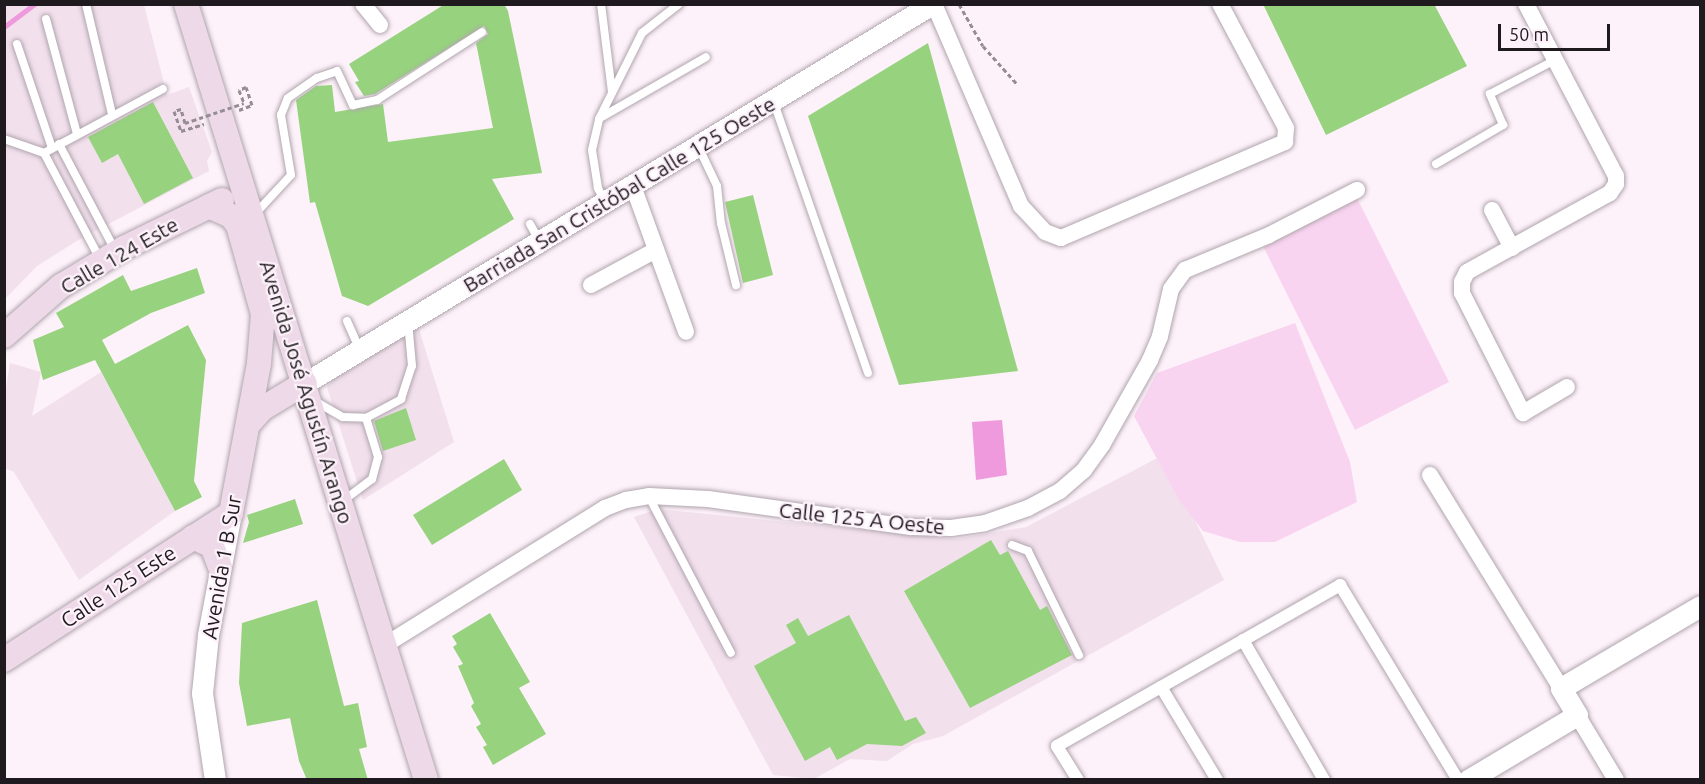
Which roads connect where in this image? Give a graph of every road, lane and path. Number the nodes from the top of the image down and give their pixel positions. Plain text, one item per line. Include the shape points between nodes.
1 (86, 4) edge
2 (186, 4) edge
3 (363, 4) edge
4 (601, 4) edge
5 (679, 4) edge
6 (933, 4) edge
7 (959, 4) edge
8 (1221, 4) edge
9 (1526, 4) edge
10 (46, 19) dead end
11 (380, 25) dead end
12 (482, 32) dead end
13 (16, 44) dead end
14 (706, 57) dead end
15 (1555, 60) junction
16 (1018, 85) dead end
17 (163, 89) dead end
18 (612, 92) junction
19 (773, 100) junction
20 (237, 110) dead end
21 (112, 114) junction
22 (599, 119) junction
23 (201, 125) dead end
24 (77, 134) junction
25 (4, 139) edge
26 (698, 145) junction
27 (52, 148) junction
28 (1436, 164) dead end
29 (633, 186) junction
30 (243, 190) junction
31 (1357, 190) dead end
32 (605, 203) junction
33 (208, 206) junction
34 (1492, 210) dead end
35 (252, 218) junction
36 (1512, 248) junction
37 (656, 250) junction
38 (108, 257) junction
39 (591, 285) dead end
40 (736, 285) dead end
41 (347, 321) dead end
42 (408, 321) junction
43 (686, 332) dead end
44 (4, 336) edge
45 (360, 350) junction
46 (868, 373) dead end
47 (1567, 387) dead end
48 (308, 391) junction
49 (366, 418) junction
50 (248, 425) junction
51 (1430, 475) dead end
52 (649, 496) junction
53 (341, 502) junction
54 (231, 513) junction
55 (193, 537) junction
56 (1012, 545) dead end
57 (220, 567) junction
58 (1701, 606) edge
59 (1243, 640) junction
60 (385, 645) junction
61 (731, 653) dead end
62 (1078, 655) dead end
63 (4, 660) edge
64 (1161, 687) junction
65 (1562, 688) junction
66 (1577, 715) junction
67 (215, 780) edge
68 (426, 780) edge
69 (1078, 780) edge
70 (1217, 780) edge
71 (1324, 780) edge
72 (1458, 780) edge
73 (1468, 780) edge
74 (1616, 780) edge

1 - 21 lane
2 - 30 main road, Avenida José Agustín Arango
3 - 11 street
4 - 18 lane
5 - 18 lane via 642,33
6 - 8 street via 1021,206 1045,232 1061,238 1285,142 1286,128
6 - 19 street, Barriada San Cristóbal Calle 125 Oeste
7 - 16 path via 983,46
9 - 15 street
10 - 24 lane
12 - 35 lane via 377,100 353,105 337,71 317,78 288,98 281,115 291,175
13 - 27 lane
14 - 22 lane
15 - 28 lane via 1490,94 1503,124
15 - 36 street via 1616,176 1616,184 1610,193
17 - 21 lane
18 - 22 lane
19 - 26 street, Barriada San Cristóbal Calle 125 Oeste
19 - 46 lane
20 - 23 path, bridge via 252,105 246,87 239,90 244,103 185,123 181,109 174,111 181,131
21 - 24 lane
22 - 32 lane via 592,150 598,188
24 - 27 lane
25 - 27 lane
26 - 29 street, Barriada San Cristóbal Calle 125 Oeste
26 - 40 lane via 717,186 721,223
27 - 38 lane
27 - 38 lane
29 - 32 street, Barriada San Cristóbal Calle 125 Oeste
29 - 37 street
30 - 33 main road, Calle 124 Este
30 - 35 main road, Avenida José Agustín Arango
31 - 52 street, Calle 125 A Oeste via 1269,235 1185,270 1171,289 1150,360 1102,445 1084,470 1060,491 1028,508 985,523 951,528 911,527 708,499
32 - 42 street, Barriada San Cristóbal Calle 125 Oeste via 535,233
33 - 38 main road, Calle 124 Este
33 - 50 main road, Avenida 1 B Sur via 231,216 238,225 263,314
34 - 36 street
35 - 48 main road, Avenida José Agustín Arango
36 - 47 street via 1467,272 1462,292 1523,413
37 - 39 street
37 - 43 street
38 - 44 main road, Calle 124 Este via 61,286
41 - 45 lane
42 - 45 street, Barriada San Cristóbal Calle 125 Oeste
42 - 49 lane via 412,366 401,399
45 - 48 street, Barriada San Cristóbal Calle 125 Oeste
48 - 49 lane via 343,417
48 - 50 main road via 262,409
48 - 53 main road, Avenida José Agustín Arango
49 - 53 lane via 378,457 372,479
50 - 54 main road, Avenida 1 B Sur
51 - 65 street
52 - 60 street, Calle 125 A Oeste via 605,508
52 - 61 lane
53 - 60 main road, Avenida José Agustín Arango
54 - 55 main road, Calle 125 Este
54 - 57 street, Avenida 1 B Sur
55 - 57 main road via 212,546
55 - 63 main road, Calle 125 Este
56 - 62 lane via 1028,551
57 - 67 street, Avenida 1 B Sur via 202,693
58 - 65 street
59 - 64 street
59 - 71 street
59 - 72 street via 1340,585
60 - 68 main road, Avenida José Agustín Arango
64 - 69 street via 1057,746
64 - 70 street
65 - 66 street
66 - 73 street
66 - 74 street

